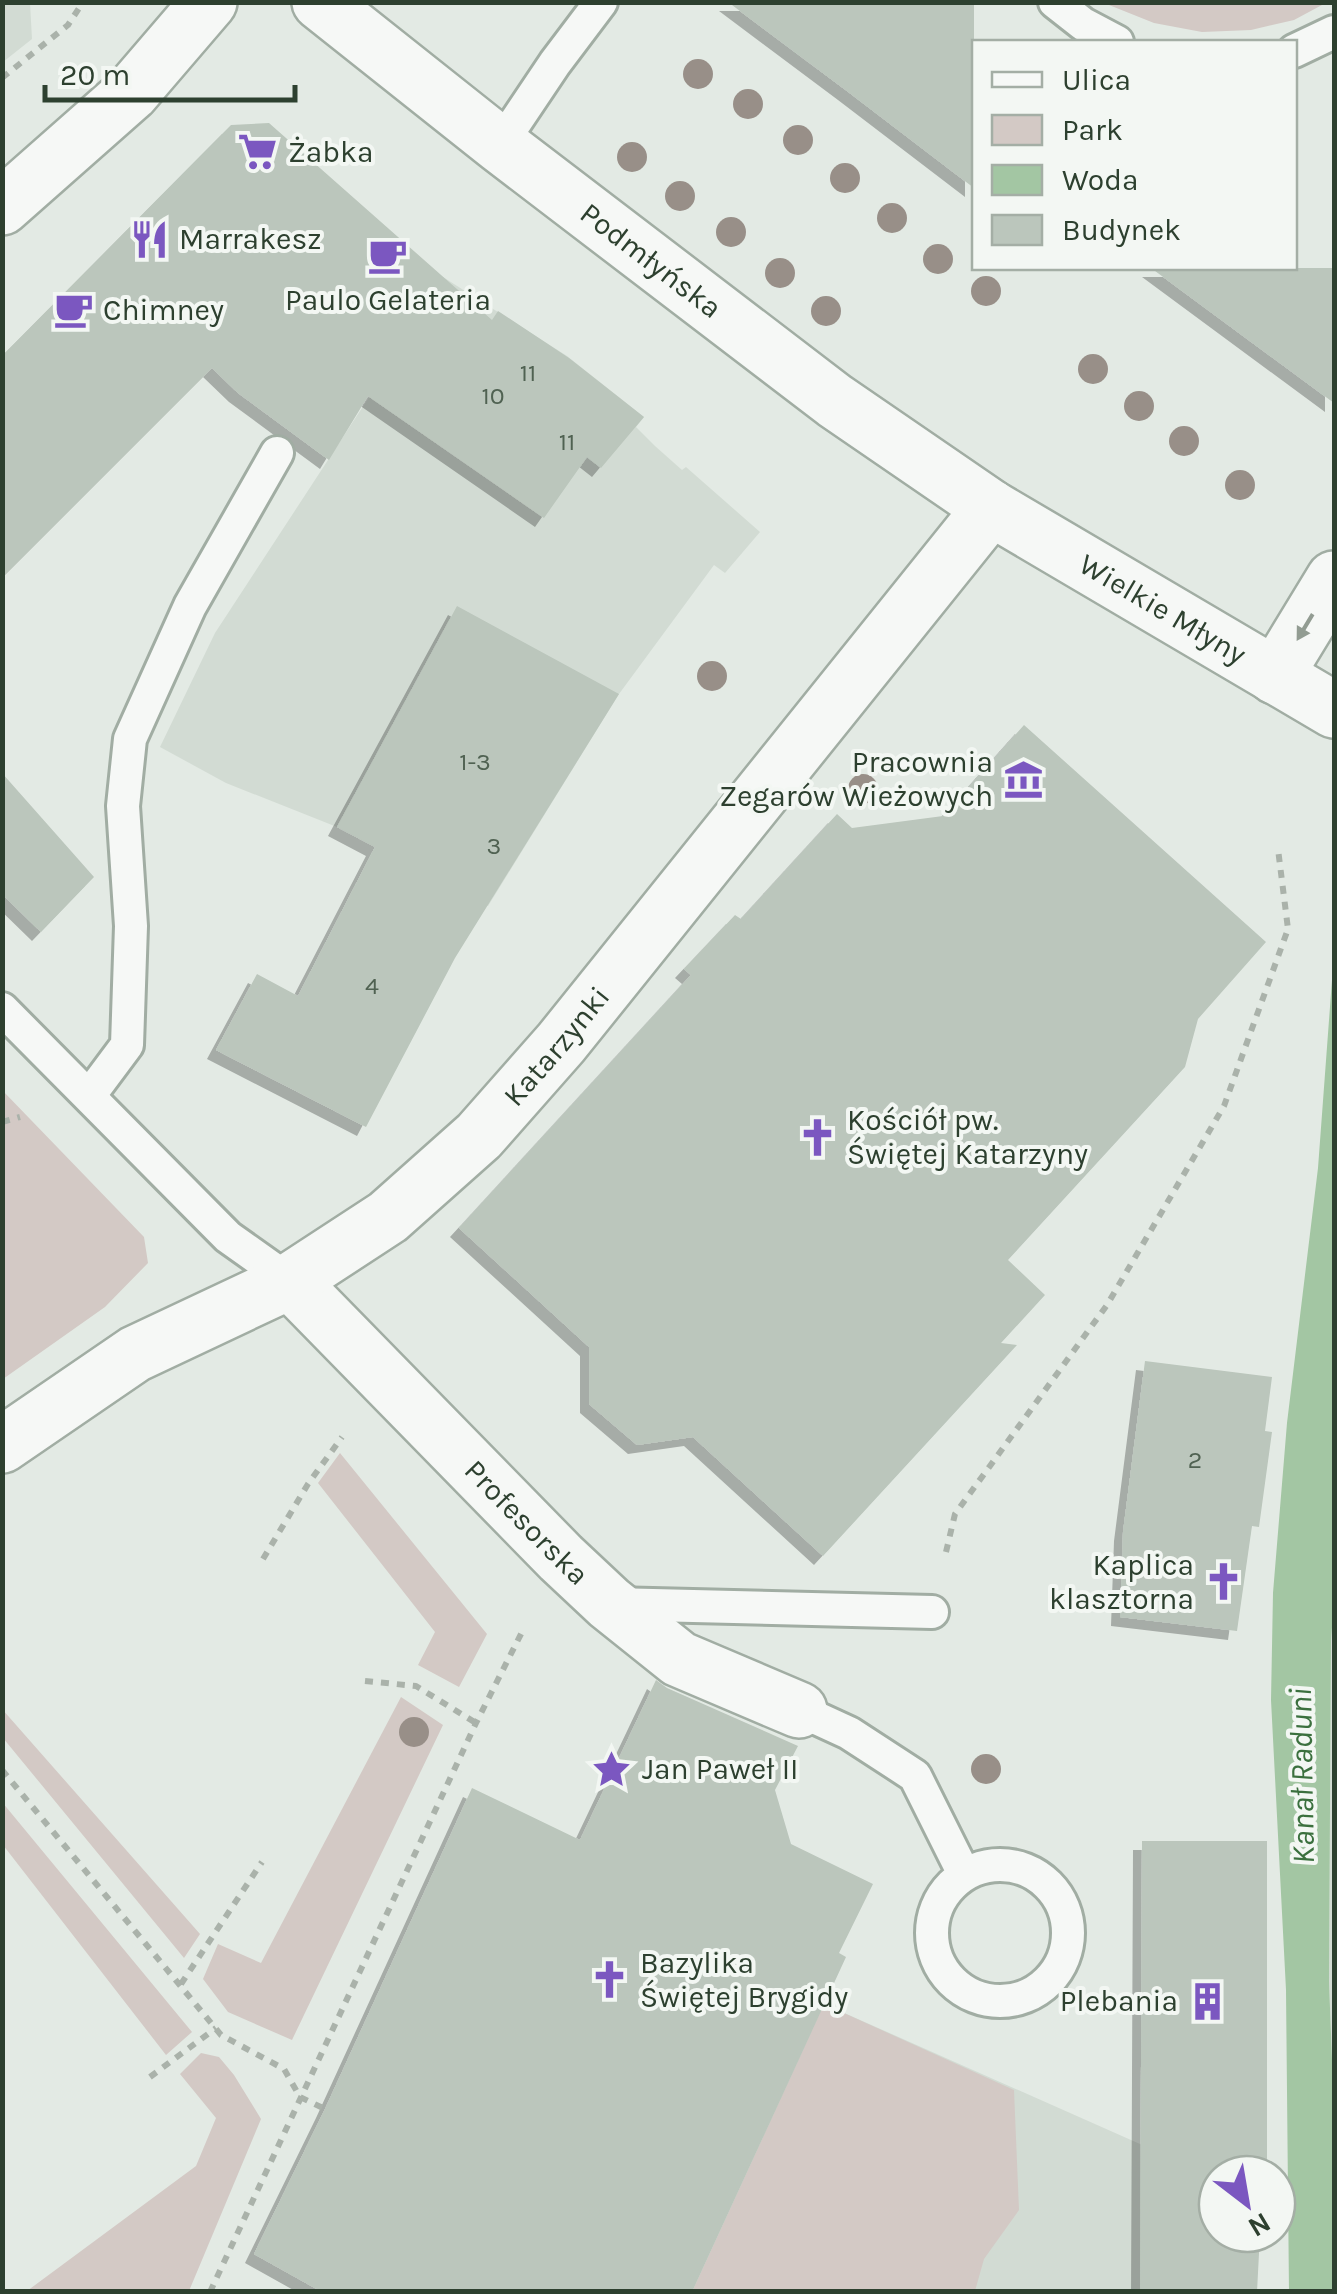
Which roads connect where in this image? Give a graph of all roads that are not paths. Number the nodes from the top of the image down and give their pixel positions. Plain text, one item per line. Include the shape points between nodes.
1 (209, 2) edge
2 (320, 2) edge
3 (601, 2) edge
4 (1055, 2) edge
5 (1334, 32) edge
6 (1113, 40) edge
7 (1297, 50) edge
8 (500, 145) junction
9 (2, 207) edge
10 (277, 454) dead end
11 (991, 508) junction
12 (1334, 579) edge
13 (1276, 676) junction
14 (1334, 710) edge
15 (2, 1008) edge
16 (89, 1096) junction
17 (290, 1281) junction
18 (2, 1446) edge
19 (610, 1604) junction
20 (932, 1612) road end
21 (799, 1710) joint
22 (964, 1874) junction

1 - 9 street via 131,93
2 - 8 street, Podmłyńska
3 - 8 lane
4 - 6 lane
5 - 7 lane
8 - 11 street, Podmłyńska via 835,401
10 - 16 lane via 190,606 130,739 123,806 131,926 127,1045
11 - 13 street, Wielkie Młyny
11 - 17 street, Katarzynki via 479,1136 388,1217
12 -> 13 street
13 - 14 street, Wielkie Młyny
15 - 16 lane
16 - 17 lane via 228,1237
17 - 18 street, Katarzynki via 135,1354
17 - 19 street, Profesorska
19 - 20 lane
19 - 21 street, Profesorska via 680,1658
21 - 22 lane via 915,1776
22 - 22 lane via 989,1864 1016,1866 1040,1877 1059,1897 1068,1922 1066,1949 1056,1973 1036,1992 984,2000 959,1989 941,1969 932,1916

